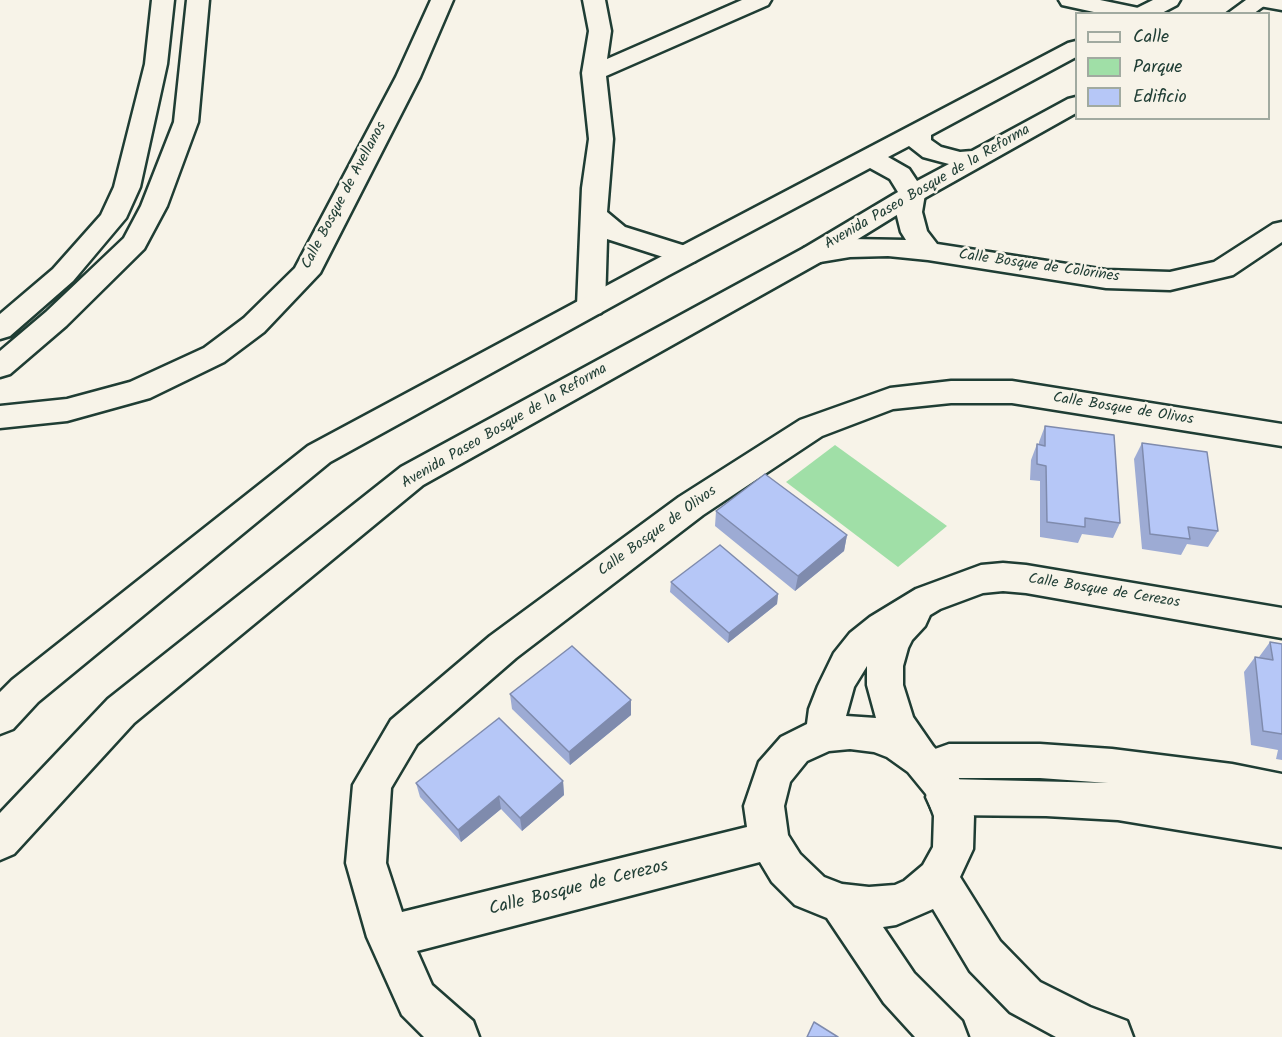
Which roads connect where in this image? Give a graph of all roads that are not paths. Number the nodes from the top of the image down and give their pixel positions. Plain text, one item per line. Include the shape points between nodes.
1 (163, 0) edge
2 (198, 0) edge
3 (442, 0) edge
4 (594, 0) edge
5 (760, 0) edge
6 (1169, 0) edge
7 (1262, 0) edge
8 (1282, 4) edge
9 (1077, 5) edge
10 (1122, 12) edge
11 (1147, 12) edge
12 (1241, 12) edge
13 (600, 31) junction
14 (647, 49) junction
15 (1075, 49) edge
16 (594, 73) junction
17 (1075, 105) edge
18 (919, 131) junction
19 (868, 158) junction
20 (980, 158) junction
21 (912, 194) junction
22 (594, 215) junction
23 (1282, 230) edge
24 (928, 251) junction
25 (814, 254) junction
26 (685, 255) junction
27 (591, 306) junction
28 (0, 329) edge
29 (0, 367) edge
30 (0, 417) edge
31 (1282, 435) edge
32 (928, 599) junction
33 (1282, 623) edge
34 (0, 717) edge
35 (825, 734) junction
36 (939, 773) junction
37 (1282, 792) edge
38 (1282, 828) edge
39 (0, 841) edge
40 (769, 841) junction
41 (938, 879) junction
42 (842, 904) junction
43 (388, 937) junction
44 (457, 1037) edge
45 (946, 1037) edge
46 (1111, 1037) edge

1 - 28 street via 156,64 127,187 113,218 63,275
2 - 29 street via 186,122 154,206 135,243
3 - 30 street, Calle Bosque de Avellanos via 408,77 306,273 254,325 214,355 139,390 66,410
4 - 13 street
5 - 14 street
6 - 11 street
7 - 8 street
7 - 12 street
9 - 10 street
13 - 14 street
13 - 16 street
14 - 16 street
15 - 18 street
16 - 22 street via 602,139
17 - 20 street, Avenida Paseo Bosque de la Reforma
18 - 19 street
18 - 20 street via 919,143 932,152 960,159
19 - 21 street via 900,174
19 - 26 street
20 - 21 street, Avenida Paseo Bosque de la Reforma
21 - 24 street via 909,212 914,232
21 - 25 street, Avenida Paseo Bosque de la Reforma
22 - 26 street via 616,232
22 - 27 street
23 - 24 street, Calle Bosque de Colorines via 1223,269 1170,281 1106,279
24 - 25 street, Calle Bosque de Colorines via 850,248
25 - 39 street, Avenida Paseo Bosque de la Reforma via 412,476 121,711
26 - 27 street
27 - 34 street via 319,454 25,691
31 - 43 street, Calle Bosque de Olivos via 1012,392 951,392 890,399 811,428 691,506 503,647 404,732 372,784 366,863
32 - 33 street, Calle Bosque de Cerezos via 981,579 1015,578
32 - 35 street, Calle Bosque de Cerezos via 883,627 847,664 828,709
32 - 36 street, Calle Bosque de Cerezos via 899,630 890,648 885,685 896,724
35 - 36 street via 876,735 900,745
35 - 40 street via 794,749 773,774 764,806
36 - 37 street via 1040,761 1112,765
36 - 38 street via 1046,798 1118,802
36 - 41 street via 954,816 953,849
40 - 42 street via 786,868 810,891
40 - 43 street, Calle Bosque de Cerezos
41 - 42 street via 919,895 896,905 868,908
41 - 46 street via 985,956 1024,997
42 - 45 street via 899,988
43 - 44 street, Calle Bosque de Olivos via 417,1000

